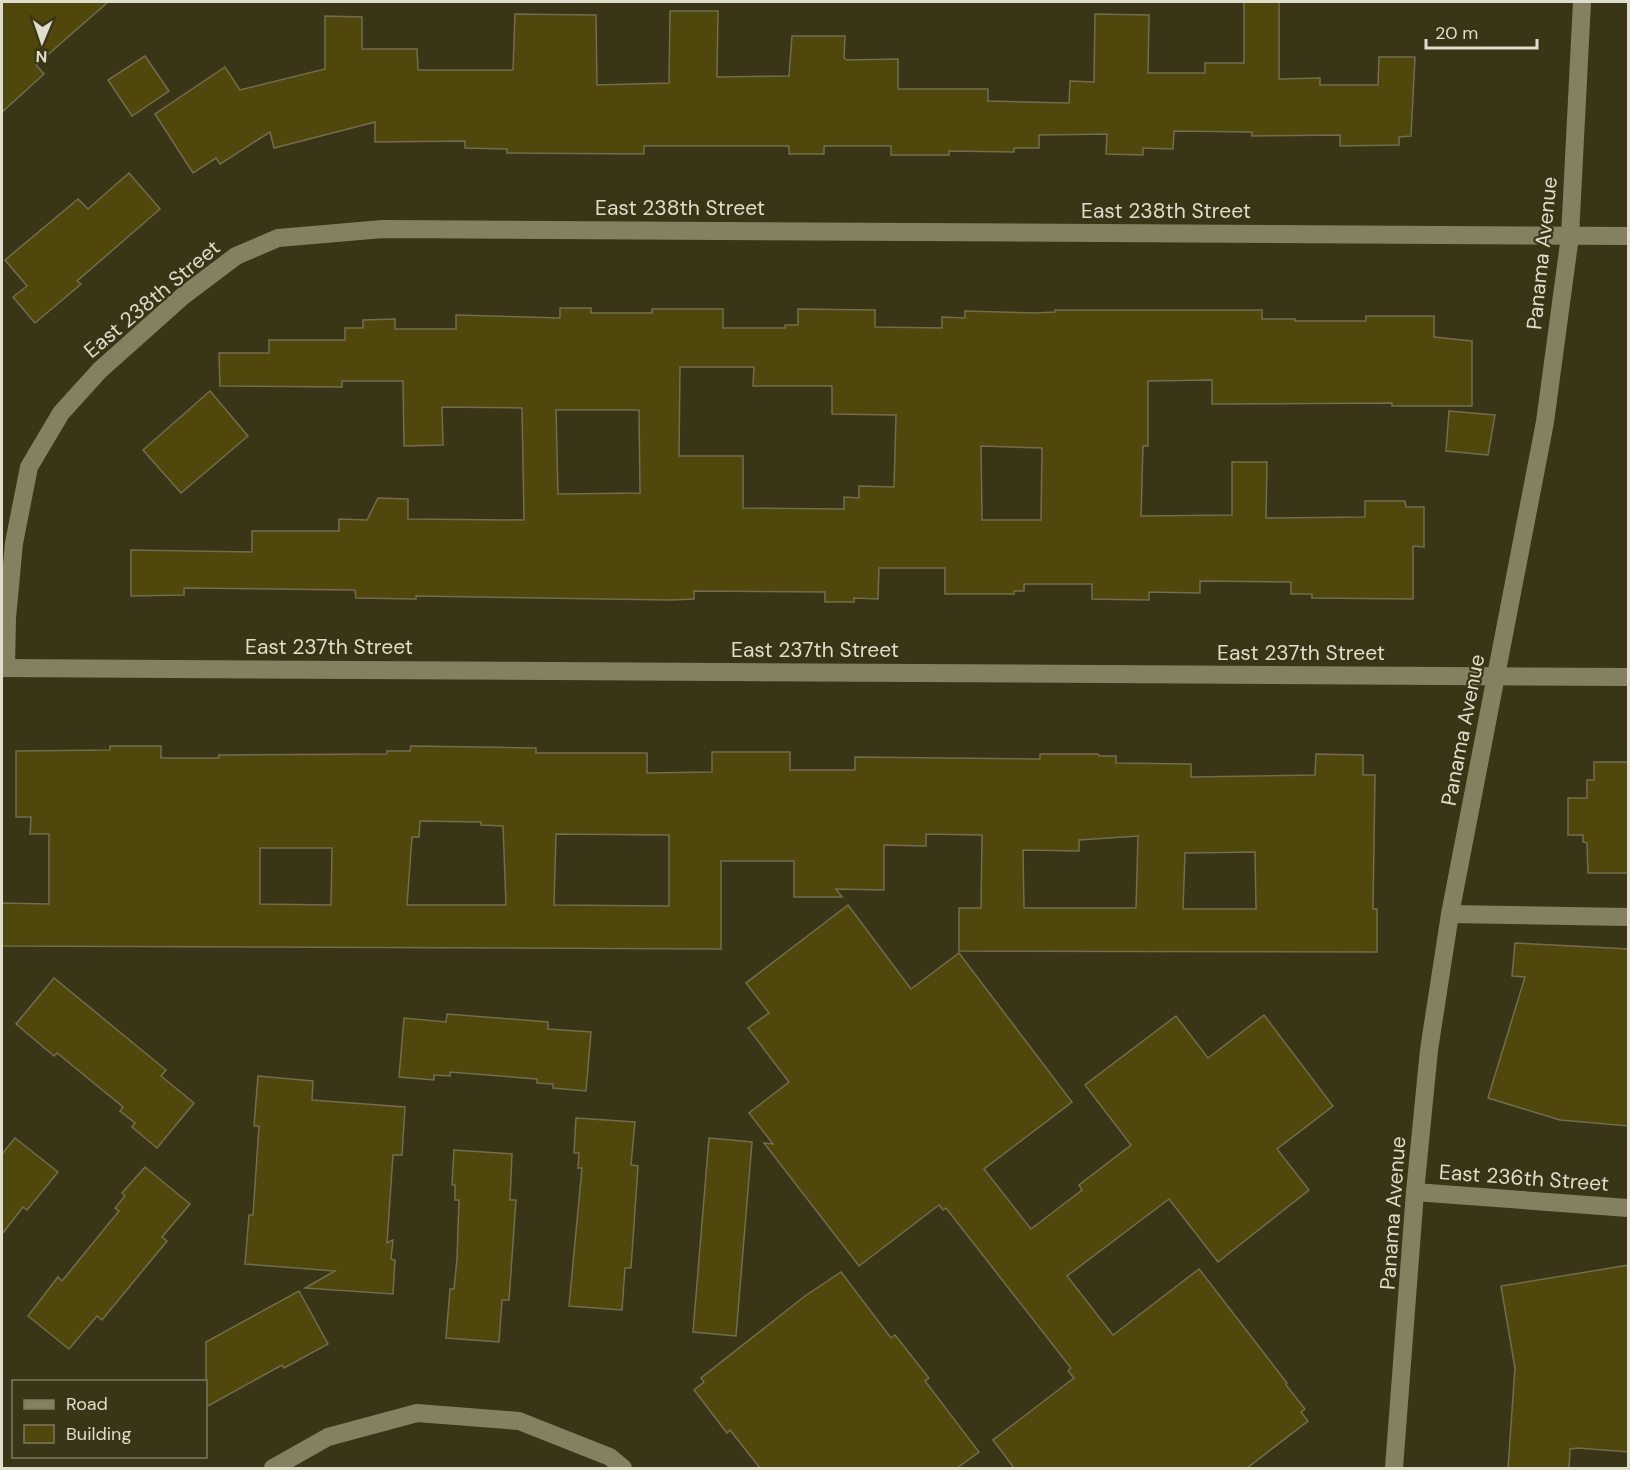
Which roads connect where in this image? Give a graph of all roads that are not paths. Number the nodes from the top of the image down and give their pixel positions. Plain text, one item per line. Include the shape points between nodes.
1 (1582, 2) edge
2 (1570, 236) junction
3 (1629, 236) edge
4 (4, 668) edge
5 (1497, 676) junction
6 (1629, 677) edge
7 (1450, 914) junction
8 (1629, 917) edge
9 (1415, 1192) junction
10 (1629, 1208) edge
11 (617, 1463) edge
12 (273, 1468) edge
13 (1394, 1468) edge

1 - 2 street, Panama Avenue
2 - 3 street, East 238th Street
2 - 4 street, East 238th Street via 383,229 278,238 236,256 183,296 100,370 61,413 29,467 14,543
2 - 5 street, Panama Avenue via 1545,422
4 - 5 street, East 237th Street
5 - 6 street, East 237th Street
5 - 7 street, Panama Avenue
7 - 8 street
7 - 9 street, Panama Avenue
9 - 10 street, East 236th Street
9 - 13 street, Panama Avenue
11 - 12 street via 519,1421 417,1413 328,1437

